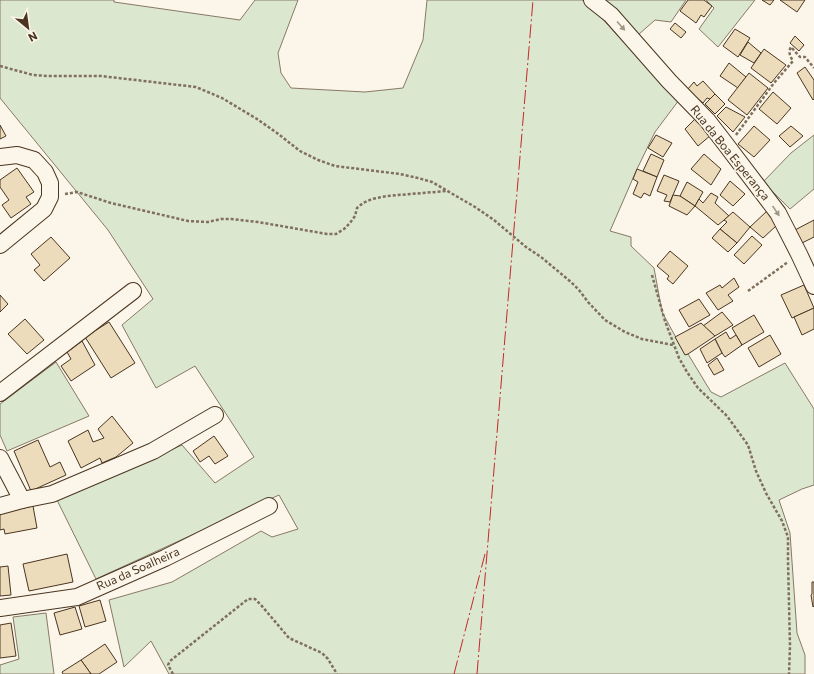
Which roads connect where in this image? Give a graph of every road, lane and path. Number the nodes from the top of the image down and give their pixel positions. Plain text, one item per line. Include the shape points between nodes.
1 (592, 0) edge
2 (0, 66) edge
3 (814, 68) edge
4 (735, 135) dead end
5 (0, 157) edge
6 (448, 191) junction
7 (50, 196) junction
8 (0, 245) edge
9 (799, 254) junction
10 (652, 275) dead end
11 (814, 286) edge
12 (133, 291) dead end
13 (748, 291) dead end
14 (673, 345) junction
15 (0, 393) edge
16 (215, 416) dead end
17 (0, 458) edge
18 (22, 500) junction
19 (0, 506) edge
20 (269, 506) dead end
21 (0, 608) edge
22 (173, 674) edge
23 (337, 674) edge
24 (789, 674) edge

1 -> 9 street, Rua da Boa Esperança via 611,15 707,120 778,213
2 - 6 path via 33,75 101,76 196,87 222,98 257,119 300,151 318,160 335,166 418,178
3 - 4 path via 805,57 800,57 791,47 789,53 793,61
5 - 7 street via 16,155 34,160 45,172 50,183
6 - 7 path via 372,199 357,208 350,223 336,234 231,218 208,222 188,221 111,203 77,192
6 - 14 path via 494,220 560,272 580,290 605,320 642,339
7 - 8 street via 44,209
9 - 11 street, Rua da Boa Esperança
9 - 13 path
10 - 14 path
12 - 15 street
14 - 24 path via 698,388 727,416 748,445 756,471 788,537
16 - 18 street via 153,451 52,494
17 - 18 street
18 - 19 street
20 - 21 street, Rua da Soalheira via 166,558 77,597
22 - 23 path via 168,665 170,661 248,599 255,599 289,638 322,653

